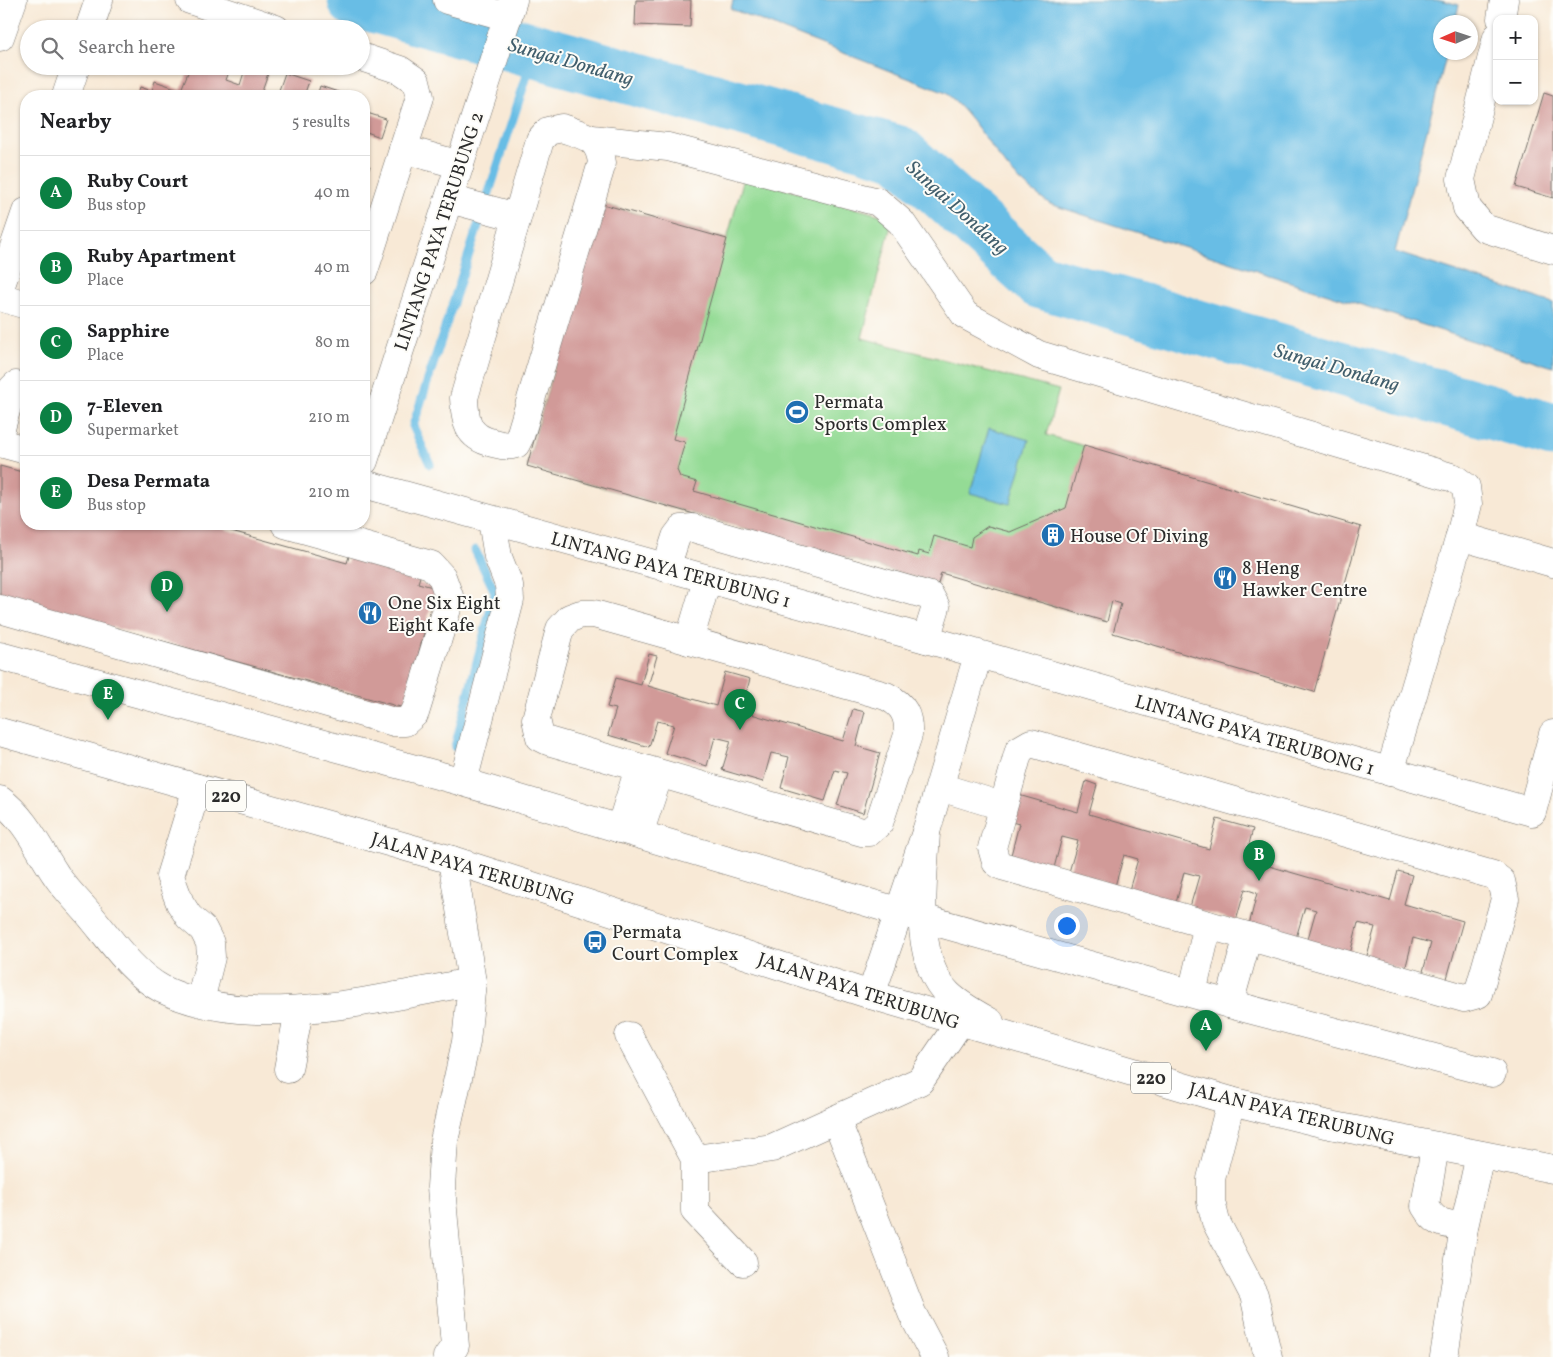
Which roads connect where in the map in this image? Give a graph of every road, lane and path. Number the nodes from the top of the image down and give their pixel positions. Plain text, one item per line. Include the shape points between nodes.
1 (13, 0) edge
2 (99, 0) edge
3 (190, 0) edge
4 (447, 0) edge
5 (1504, 0) edge
6 (510, 8) edge
7 (1501, 15) edge
8 (92, 20) edge
9 (249, 20) edge
10 (0, 37) edge
11 (1493, 53) edge
12 (370, 60) edge
13 (73, 75) edge
14 (68, 90) edge
15 (592, 139) junction
16 (403, 149) junction
17 (460, 165) junction
18 (470, 204) junction
19 (517, 216) junction
20 (20, 230) edge
21 (1553, 250) edge
22 (370, 252) edge
23 (0, 288) edge
24 (0, 297) edge
25 (20, 303) edge
26 (14, 385) edge
27 (0, 432) edge
28 (0, 443) edge
29 (370, 447) edge
30 (20, 448) edge
31 (370, 486) edge
32 (492, 520) junction
33 (306, 530) edge
34 (1460, 536) junction
35 (1553, 563) edge
36 (666, 568) junction
37 (708, 580) junction
38 (0, 609) edge
39 (926, 639) junction
40 (689, 641) junction
41 (978, 654) junction
42 (0, 656) edge
43 (362, 713) junction
44 (0, 732) edge
45 (1553, 734) edge
46 (352, 752) junction
47 (649, 771) junction
48 (1390, 772) junction
49 (463, 782) junction
50 (940, 787) junction
51 (197, 788) junction
52 (0, 800) edge
53 (1002, 806) junction
54 (630, 832) junction
55 (452, 860) junction
56 (911, 915) junction
57 (1208, 925) junction
58 (1248, 936) junction
59 (472, 982) junction
60 (1192, 993) junction
61 (871, 995) junction
62 (200, 1001) junction
63 (1229, 1004) junction
64 (299, 1010) junction
65 (960, 1022) junction
66 (629, 1036) dead end
67 (1023, 1041) junction
68 (288, 1069) dead end
69 (1492, 1073) dead end
70 (1231, 1101) junction
71 (836, 1119) junction
72 (1435, 1146) junction
73 (1480, 1155) junction
74 (695, 1160) junction
75 (1553, 1169) edge
76 (1464, 1227) junction
77 (743, 1262) dead end
78 (455, 1353) edge
79 (934, 1357) edge
80 (1268, 1357) edge
81 (1444, 1357) edge

1 - 10 street
2 - 8 street
3 - 9 street
4 - 6 street
5 - 7 street
6 - 17 street, LINTANG PAYA TERUBUNG 2
11 - 21 street via 1461,179 1467,208 1484,228
12 - 16 street via 400,70 416,81 420,97
13 - 14 street
15 - 19 street via 562,128 548,131 540,140
15 - 19 street via 602,163 520,436 516,444 508,447 481,440 472,433 465,416 464,398
15 - 34 street via 668,147 878,202 901,222 965,315 1038,355 1454,478 1466,487 1468,504
16 - 17 street
16 - 22 street
17 - 18 street, LINTANG PAYA TERUBUNG 2
18 - 19 street
18 - 29 street, LINTANG PAYA TERUBUNG 2
20 - 23 street
24 - 25 street
26 - 27 street
28 - 30 street
31 - 32 street, LINTANG PAYA TERUBUNG 1
32 - 36 street, LINTANG PAYA TERUBUNG 1
32 - 49 street via 510,600
33 - 43 street via 431,565 442,577 450,599 415,713 405,722
34 - 35 street
34 - 48 street
36 - 37 street, LINTANG PAYA TERUBUNG 1
36 - 39 street via 676,537 682,529 693,528 930,596 936,607
37 - 39 street, LINTANG PAYA TERUBUNG 1
37 - 40 street
38 - 43 street
39 - 41 street, LINTANG PAYA TERUBUNG 1
40 - 47 street via 594,614 570,618 560,629 536,719 540,737
40 - 47 street via 886,696 905,712 909,723 908,735 880,823 869,832
41 - 48 street, LINTANG PAYA TERUBONG 1
41 - 50 street
42 - 46 street
43 - 46 street
44 - 51 street, JALAN PAYA TERUBUNG / 220
45 - 48 street, LINTANG PAYA TERUBONG 1 via 1532,812
46 - 49 street
47 - 54 street
49 - 54 street
50 - 53 street
50 - 56 street via 926,832
51 - 55 street, JALAN PAYA TERUBUNG / 220
51 - 62 street via 170,876 180,903 189,917 203,929 210,943 211,957
52 - 62 street via 10,807 58,877 134,967 162,988
53 - 57 street via 992,848 996,862 1002,866
53 - 58 street via 1019,750 1031,743 1493,875 1501,880 1504,888 1505,899 1482,986 1472,997 1464,998
54 - 56 street
55 - 59 street
55 - 61 street, JALAN PAYA TERUBUNG / 220
56 - 60 street
56 - 61 street
56 - 67 street via 929,963 948,995
57 - 58 street
57 - 60 street
58 - 63 street
59 - 64 street
59 - 78 street via 466,1042 444,1141 441,1188
60 - 63 street
61 - 65 street, JALAN PAYA TERUBUNG / 220
62 - 64 street via 236,1009
63 - 69 street
64 - 68 street
65 - 67 street, JALAN PAYA TERUBUNG / 220
65 - 71 street via 920,1081
66 - 74 street
67 - 70 street, JALAN PAYA TERUBUNG / 220
70 - 72 street, JALAN PAYA TERUBUNG / 220
70 - 80 street via 1211,1179 1211,1202 1216,1222 1254,1295
71 - 74 street via 772,1148
71 - 79 street via 912,1313
72 - 73 street, JALAN PAYA TERUBUNG / 220
72 - 76 street via 1425,1206 1433,1219 1440,1223
73 - 75 street, JALAN PAYA TERUBUNG / 220
73 - 76 street
74 - 77 street via 695,1211
76 - 81 street

